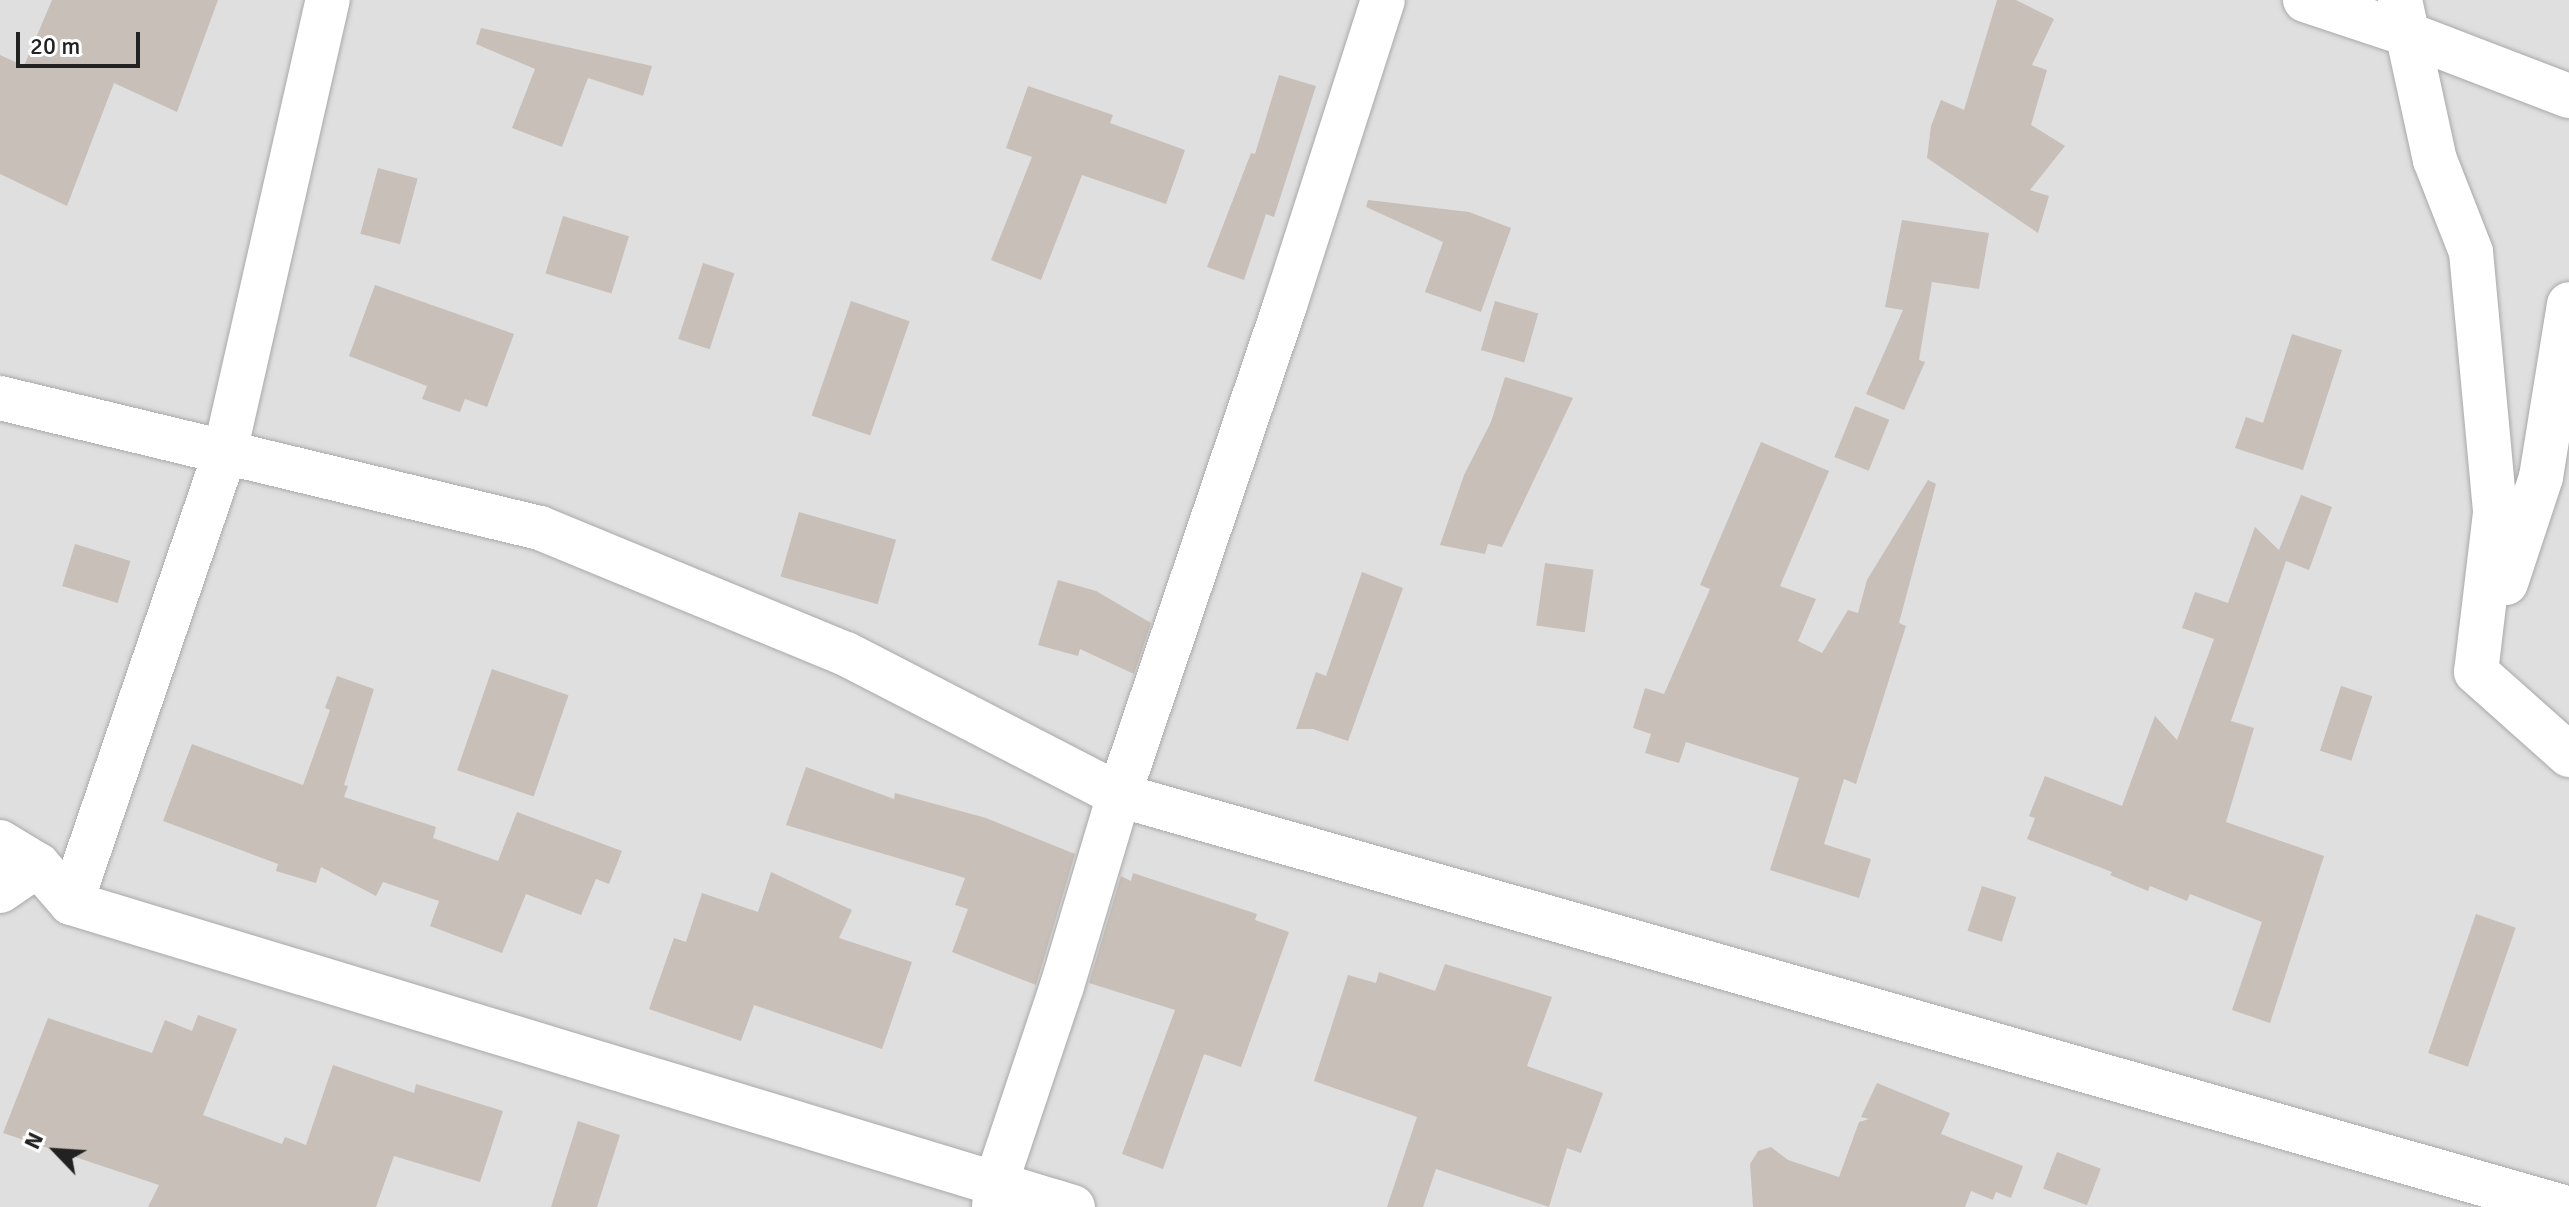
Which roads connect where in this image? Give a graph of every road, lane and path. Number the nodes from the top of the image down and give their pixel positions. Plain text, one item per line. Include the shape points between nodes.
1 (328, 0) edge
2 (1383, 0) edge
3 (2305, 0) edge
4 (2405, 18) edge
5 (2569, 96) edge
6 (2569, 304) edge
7 (0, 398) edge
8 (225, 452) junction
9 (2476, 672) junction
10 (2569, 755) edge
11 (1119, 795) junction
12 (0, 842) edge
13 (38, 865) junction
14 (0, 891) edge
15 (71, 903) junction
16 (995, 1195) edge
17 (1073, 1207) edge
18 (2563, 1207) edge

1 - 8 street
2 - 11 street
3 - 4 street
4 - 5 street
4 - 9 street via 2435,160 2471,252 2495,513
6 - 9 street via 2541,477
7 - 8 street
8 - 11 street via 540,528 846,654
8 - 15 street
9 - 10 street
11 - 16 street
11 - 18 street
12 - 13 street
13 - 14 street
13 - 15 street
15 - 16 street
16 - 17 street

